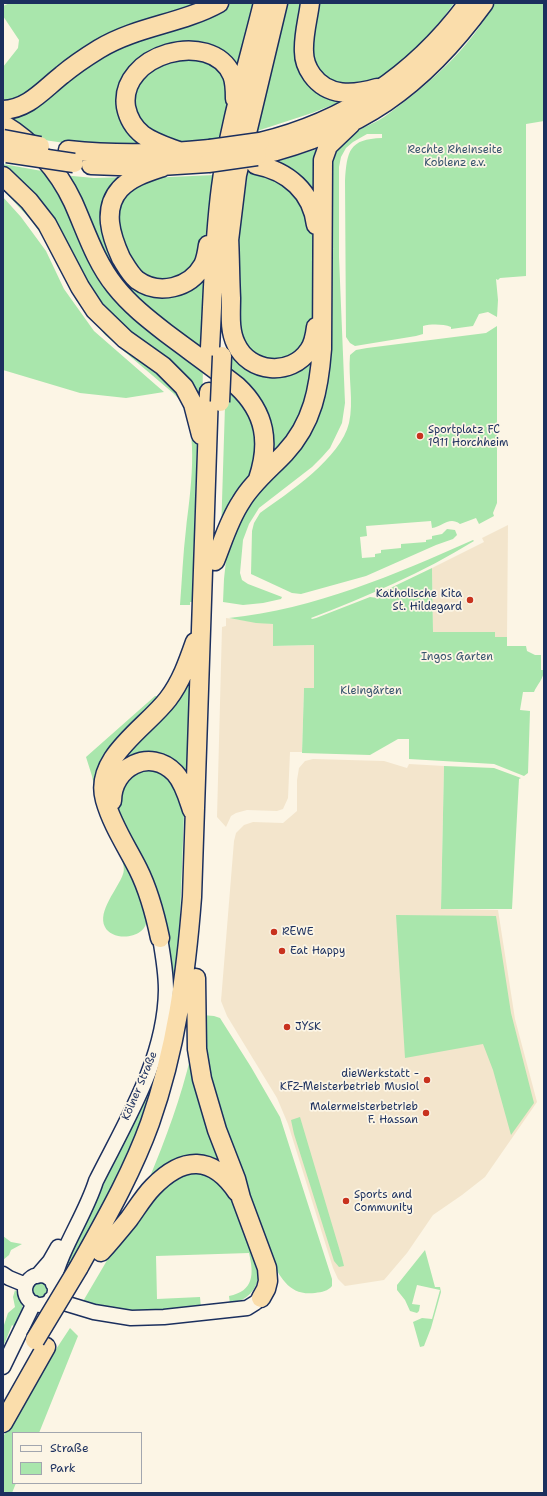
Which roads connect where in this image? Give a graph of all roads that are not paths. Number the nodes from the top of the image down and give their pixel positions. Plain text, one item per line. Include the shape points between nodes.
1 (219, 3) edge
2 (263, 3) edge
3 (278, 3) edge
4 (310, 3) edge
5 (468, 3) edge
6 (484, 3) edge
7 (387, 86) junction
8 (3, 110) edge
9 (234, 119) junction
10 (3, 124) edge
11 (351, 124) junction
12 (4, 148) edge
13 (181, 152) junction
14 (258, 154) junction
15 (209, 156) junction
16 (71, 157) junction
17 (163, 167) junction
18 (3, 176) edge
19 (221, 188) junction
20 (229, 237) junction
21 (216, 352) junction
22 (215, 397) junction
23 (206, 462) junction
24 (257, 482) junction
25 (215, 561) junction
26 (208, 602) junction
27 (207, 626) junction
28 (112, 816) junction
29 (195, 817) junction
30 (160, 938) joint
31 (196, 978) junction
32 (96, 1181) junction
33 (241, 1198) junction
34 (101, 1252) junction
35 (84, 1271) junction
36 (3, 1274) edge
37 (37, 1276) junction
38 (53, 1284) junction
39 (26, 1285) junction
40 (261, 1298) joint
41 (51, 1299) junction
42 (34, 1303) junction
43 (41, 1343) junction
44 (3, 1366) edge
45 (3, 1398) edge
46 (3, 1423) edge

1 - 8 highway via 198,13 137,31 112,42 76,64 32,100 15,109
2 - 9 highway
3 - 20 highway via 237,175
4 - 7 highway via 304,52 307,66 315,79 327,89 344,93
5 - 7 highway via 433,46
6 - 11 highway via 456,39 422,74 389,100
7 - 14 highway via 324,122 298,131
9 - 13 highway via 233,76 224,62 217,57 199,51 188,51 163,55 147,63 136,72 126,89 129,117 142,134
9 - 19 highway
10 - 24 highway via 38,151 58,176 73,202 97,259 125,298 141,314 237,386 250,400 259,416 265,437 264,457
11 - 14 highway via 306,142
11 - 24 highway via 328,146 323,160 322,349 316,399 298,436
12 - 16 highway, bridge
13 - 15 highway
13 - 16 highway
14 - 15 highway, bridge
14 - 15 highway, bridge via 231,161
14 - 20 highway via 270,168 299,186 308,198 315,218 316,330 309,350 294,364 266,368 246,358 235,343 232,331
15 - 17 highway
16 - 17 highway via 124,167
17 - 19 highway via 126,184 115,197 110,212 111,230 118,251 131,273 146,285 160,288 175,287 192,279 199,272 207,254
18 - 23 highway via 30,201 47,224 95,310 125,339 163,366 184,387 197,414
19 - 21 highway via 216,242
20 - 21 highway
21 - 22 highway
22 - 23 highway
22 - 25 highway
23 - 26 highway
24 - 25 highway via 237,509
25 - 26 highway
26 - 27 highway
27 - 28 highway via 176,688 162,707 121,749 108,768 104,794
27 - 29 highway
27 - 31 highway via 204,894
28 - 29 highway via 113,792 121,773 131,766 146,762 160,764 175,774 183,786
28 - 30 highway via 146,886
29 - 35 highway via 187,955 180,1008 164,1078 150,1124
30 - 32 street, Kölner Straße via 166,988 159,1041 141,1091
31 - 33 highway via 198,1049 202,1079
31 - 34 highway via 186,1038 163,1121 141,1177
32 - 37 street, Kölner Straße via 77,1210 50,1261
32 - 38 street, Kölner Straße via 57,1268
33 - 34 highway via 230,1182 218,1171 207,1165 186,1165 169,1174 152,1188
33 - 40 highway via 269,1272
34 - 35 highway
35 - 43 highway
36 - 39 street
37 - 38 street via 46,1277
37 - 39 street, Kölner Straße via 30,1279
38 - 41 street, Kölner Straße
39 - 42 street via 27,1297
40 - 41 street via 247,1308 131,1318 94,1312
41 - 42 street via 45,1304
42 - 44 street
43 - 45 highway
43 - 46 highway

